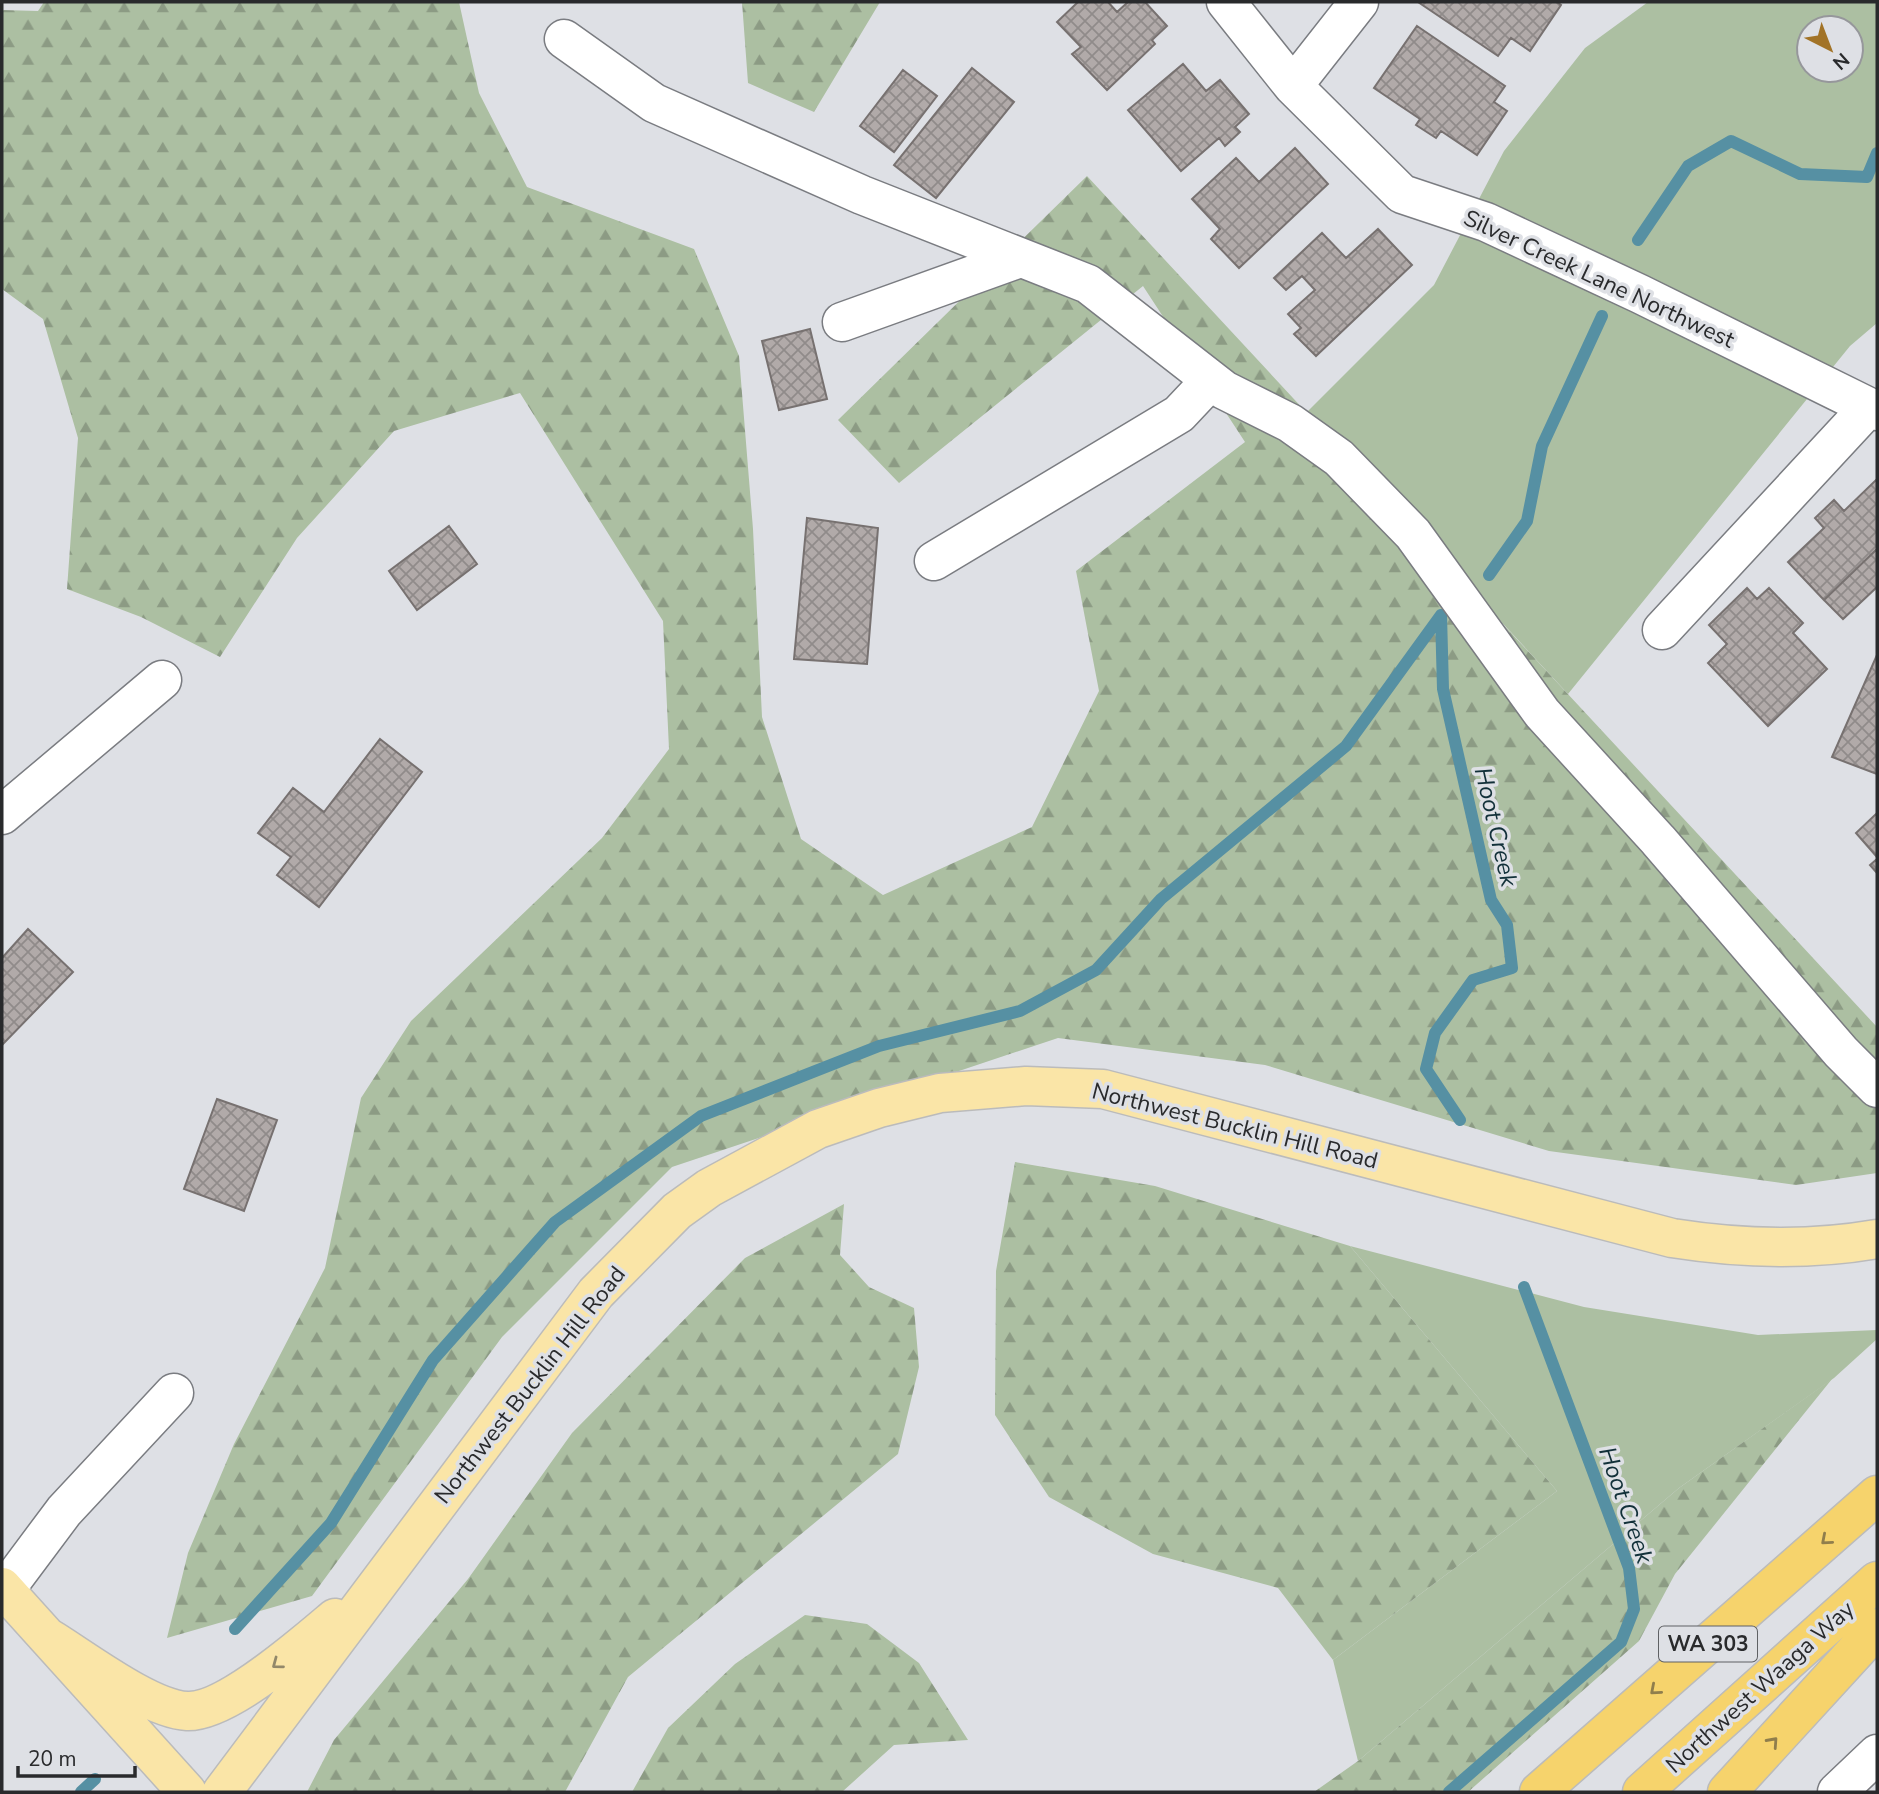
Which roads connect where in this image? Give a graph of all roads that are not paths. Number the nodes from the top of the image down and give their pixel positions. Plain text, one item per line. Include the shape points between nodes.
1 (1226, 2) edge
2 (1359, 2) edge
3 (564, 39) dead end
4 (1293, 86) junction
5 (1020, 258) junction
6 (842, 322) dead end
7 (1211, 380) junction
8 (1873, 410) edge
9 (934, 561) dead end
10 (1662, 630) dead end
11 (162, 680) dead end
12 (2, 815) edge
13 (1877, 1088) edge
14 (1877, 1239) edge
15 (174, 1393) dead end
16 (1877, 1495) edge
17 (386, 1573) junction
18 (1877, 1581) edge
19 (3, 1588) edge
20 (1877, 1628) edge
21 (46, 1636) junction
22 (1877, 1754) edge
23 (187, 1792) edge
24 (222, 1792) edge
25 (1539, 1792) edge
26 (1642, 1792) edge
27 (1727, 1792) edge
28 (1837, 1792) edge

1 - 4 street, Silver Creek Lane Northwest
2 - 4 street
3 - 5 street via 654,103 862,195
4 - 8 street, Silver Creek Lane Northwest via 1402,194 1498,228
5 - 6 street
5 - 7 street via 1088,284
7 - 9 street via 1179,414
7 - 13 street via 1290,423 1339,458 1388,508 1441,572 1542,713
8 - 10 street
11 - 12 street
14 - 17 main road, Northwest Bucklin Hill Road via 1786,1249 1672,1238 1103,1089 1026,1087 940,1093 818,1129 730,1175 677,1211 596,1293
15 - 19 street via 64,1511
16 -> 25 highway, WA 303
17 -> 21 main road via 264,1674 203,1709 171,1708 144,1697
17 - 24 main road, Northwest Bucklin Hill Road
18 - 26 highway, Northwest Waaga Way / WA 303
19 - 21 main road
27 -> 20 highway
21 - 23 main road
22 - 28 street

